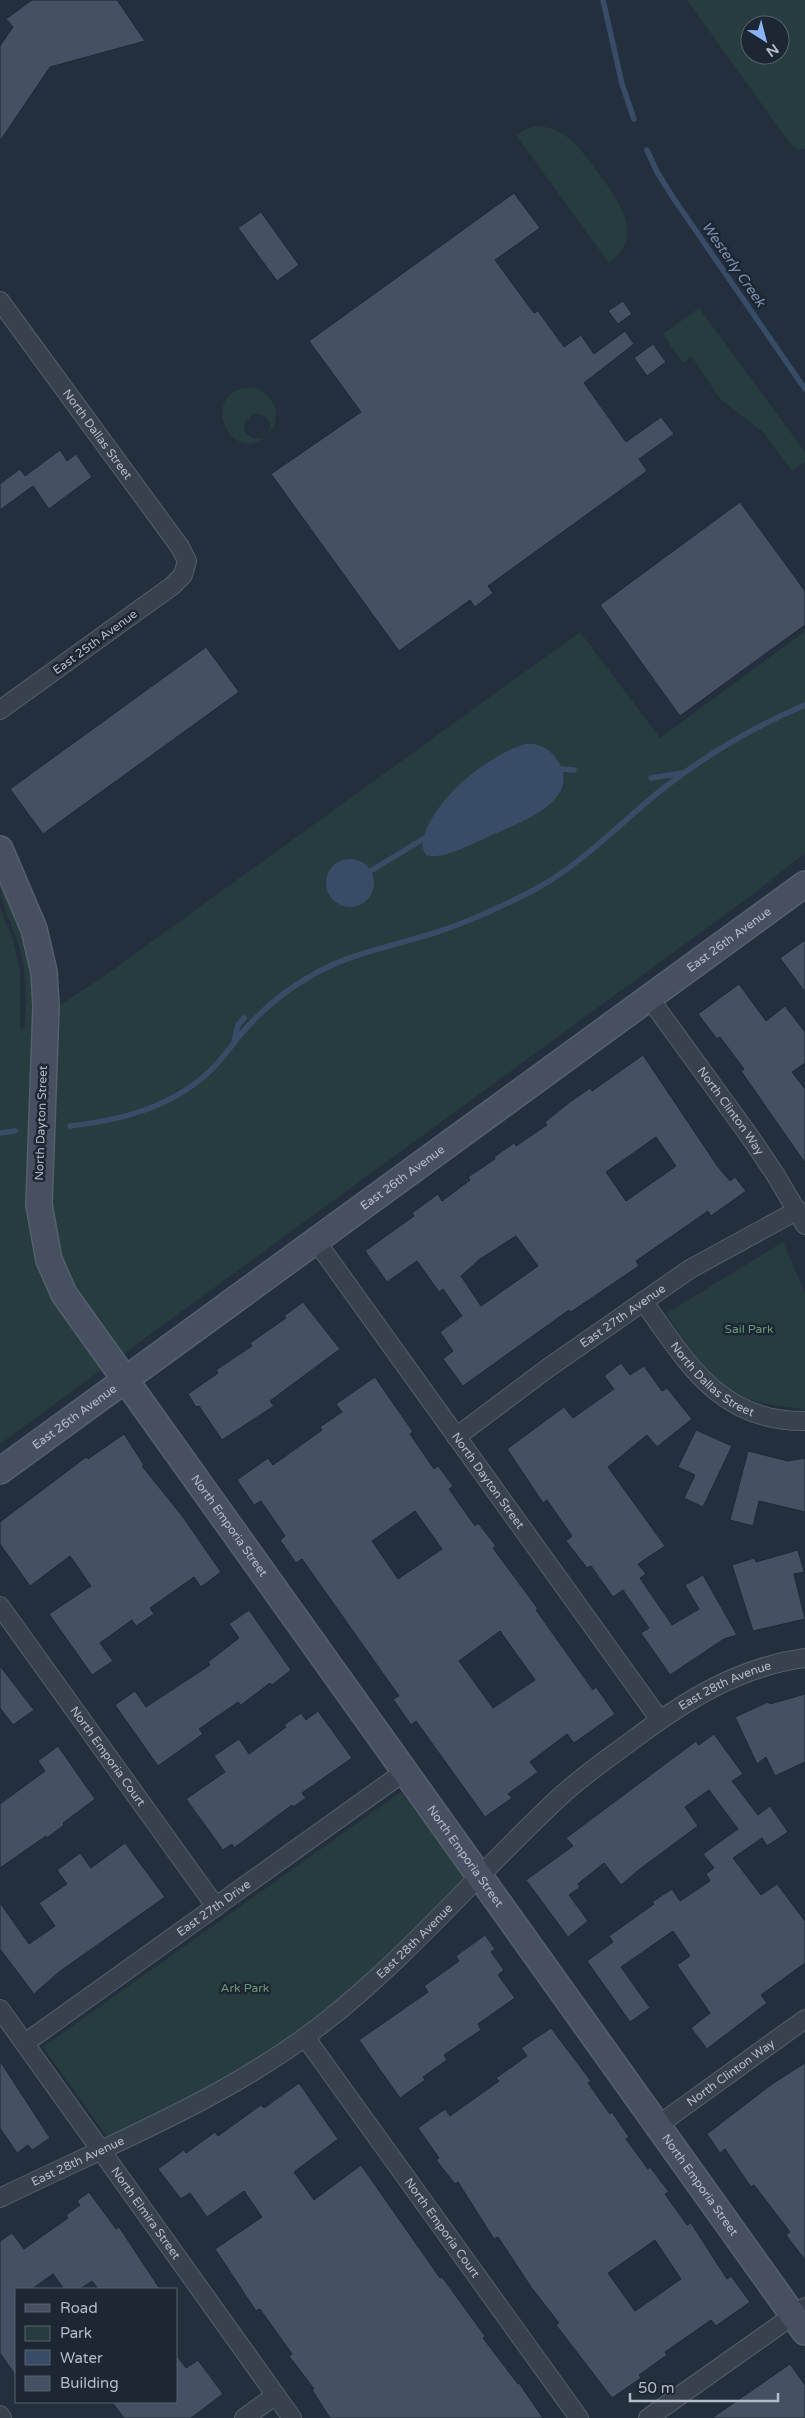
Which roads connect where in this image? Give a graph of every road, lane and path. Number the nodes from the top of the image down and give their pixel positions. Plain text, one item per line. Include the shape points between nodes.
1 (0, 301) edge
2 (186, 570) joint
3 (0, 710) edge
4 (0, 849) edge
5 (805, 884) edge
6 (650, 999) junction
7 (801, 1217) edge
8 (316, 1241) junction
9 (643, 1301) junction
10 (124, 1381) junction
11 (805, 1421) edge
12 (456, 1437) junction
13 (0, 1471) edge
14 (0, 1606) edge
15 (805, 1658) edge
16 (660, 1720) junction
17 (404, 1772) junction
18 (480, 1878) junction
19 (216, 1907) junction
20 (0, 2009) edge
21 (805, 2019) edge
22 (305, 2037) junction
23 (24, 2043) junction
24 (658, 2126) junction
25 (100, 2149) junction
26 (0, 2198) edge
27 (801, 2318) edge
28 (276, 2396) junction
29 (0, 2415) edge
30 (2, 2418) edge
31 (244, 2418) edge
32 (292, 2418) edge
33 (579, 2418) edge
34 (648, 2418) edge

1 - 2 street, North Dallas Street via 180,547 186,559
2 - 3 street, East 25th Avenue via 172,586
4 - 10 street, North Dayton Street via 33,926 45,980 39,1205 45,1246 64,1294
5 - 6 street, East 26th Avenue
6 - 7 street, North Clinton Way via 748,1134
6 - 8 street, East 26th Avenue
7 - 9 street, East 27th Avenue via 690,1269
8 - 10 street, East 26th Avenue
8 - 12 street, North Dayton Street
9 - 11 street, North Dallas Street via 694,1372 714,1391 760,1415
9 - 12 street, East 27th Avenue
10 - 13 street, East 26th Avenue
10 - 17 street, North Emporia Street
12 - 16 street, North Dayton Street
14 - 19 street, North Emporia Court
15 - 16 street, East 28th Avenue via 753,1669 722,1682
16 - 18 street, East 28th Avenue via 564,1792
17 - 18 street, North Emporia Street
17 - 19 street, East 27th Drive
18 - 22 street, East 28th Avenue via 357,1995
18 - 24 street, North Emporia Street
19 - 23 street, East 27th Drive
20 - 23 street, North Elmira Street
21 - 24 street, North Clinton Way
22 - 25 street, East 28th Avenue via 234,2082
22 - 33 street, North Emporia Court
23 - 25 street, North Elmira Street
24 - 27 street, North Emporia Street
25 - 26 street, East 28th Avenue
25 - 28 street, North Elmira Street
27 - 34 street
28 - 31 street
28 - 32 street, North Elmira Street
29 - 30 street

